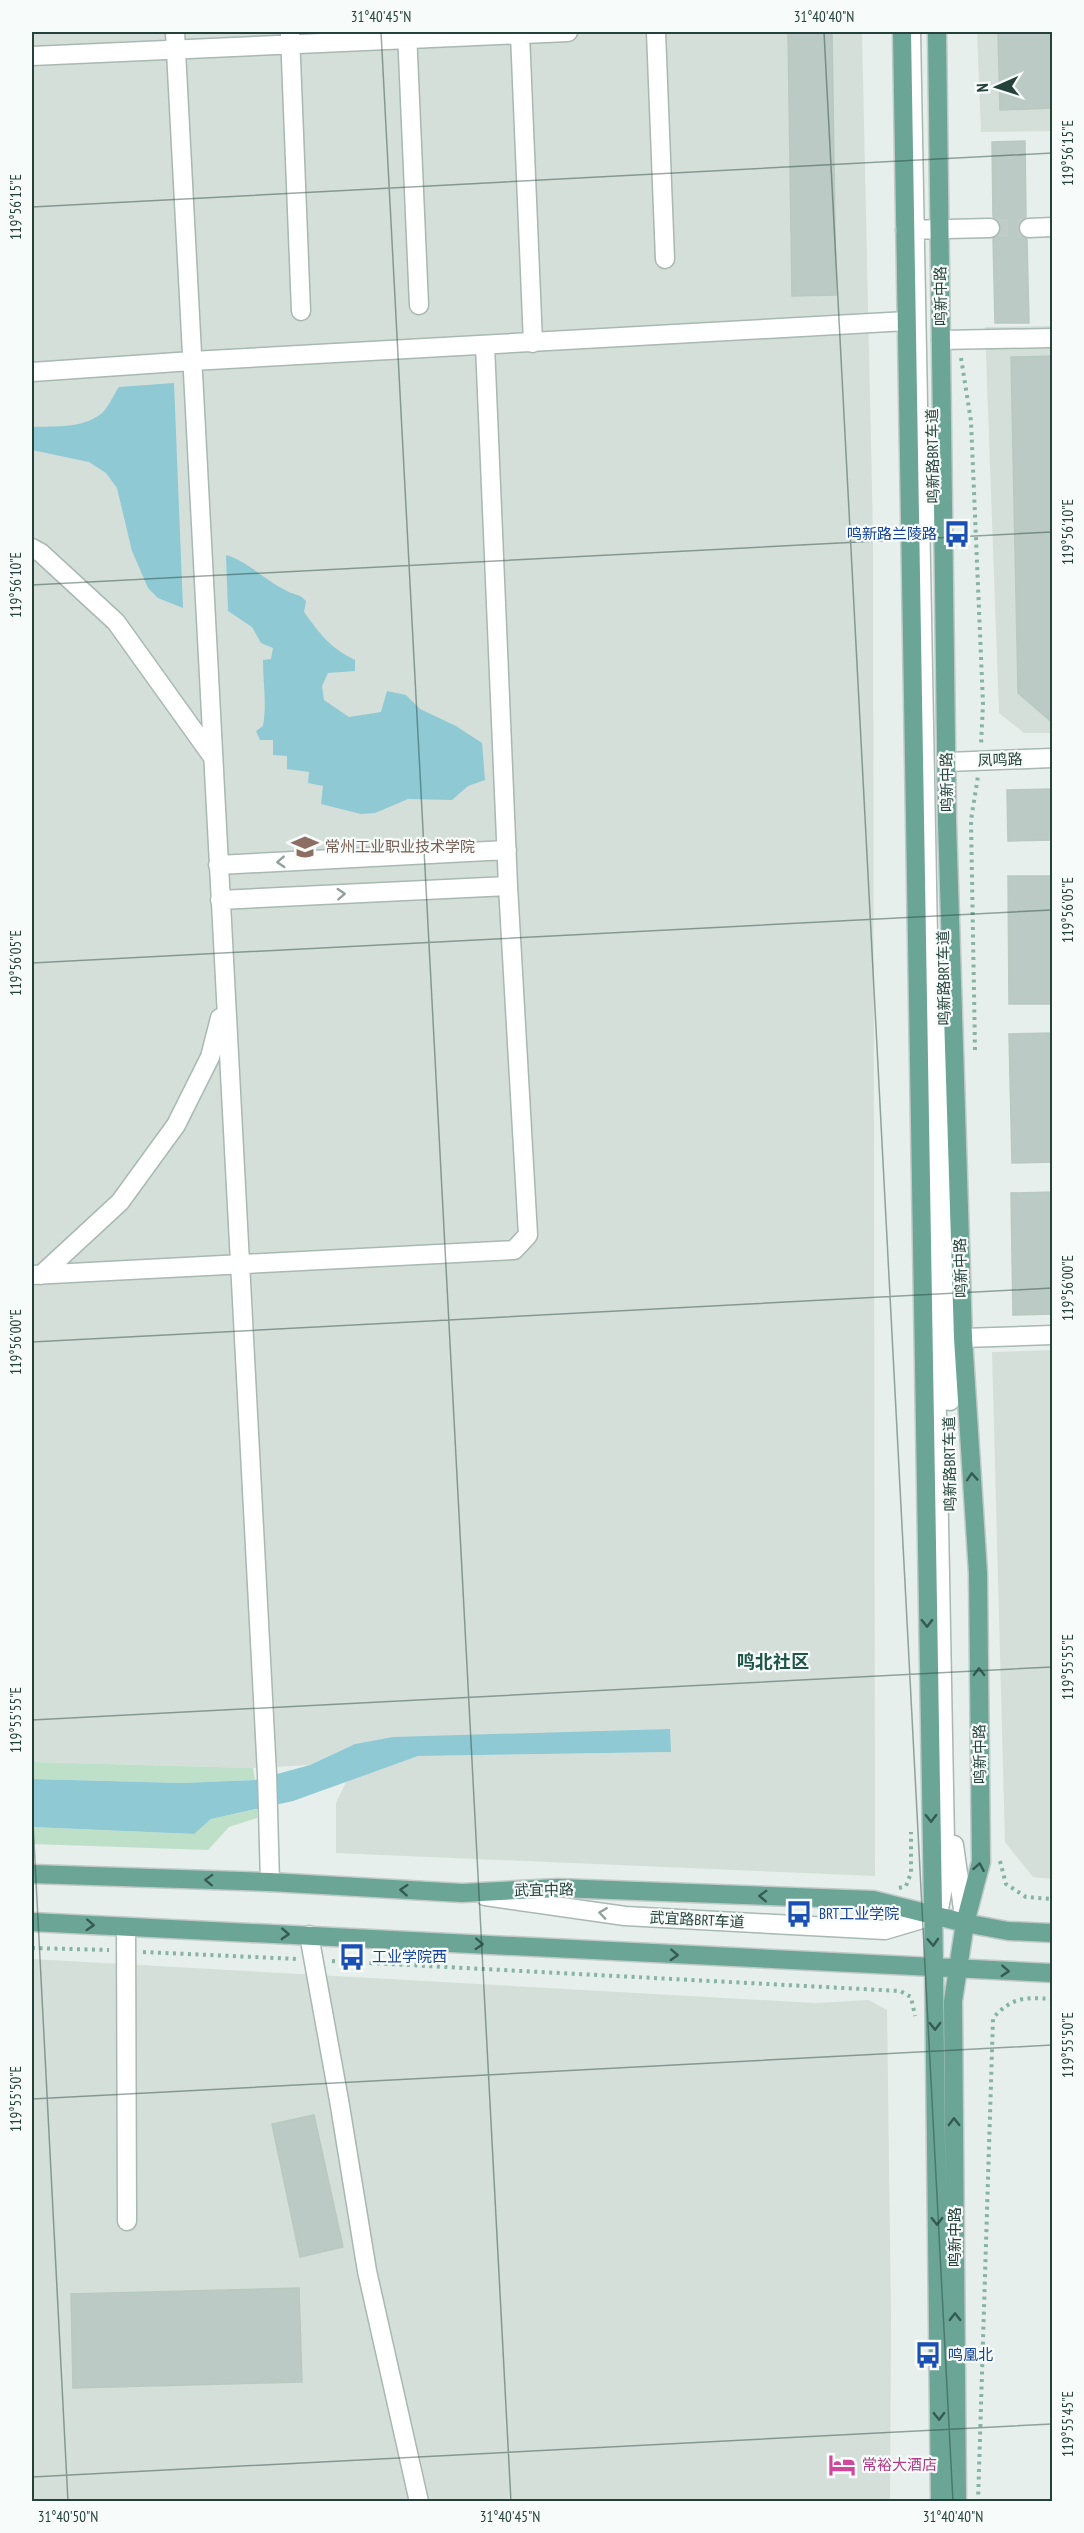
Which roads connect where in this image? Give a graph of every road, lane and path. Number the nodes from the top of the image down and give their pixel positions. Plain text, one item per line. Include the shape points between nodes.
1 (568, 32) edge
2 (656, 32) edge
3 (902, 32) edge
4 (911, 32) edge
5 (924, 32) edge
6 (937, 32) edge
7 (520, 34) junction
8 (407, 35) edge
9 (290, 38) edge
10 (175, 40) edge
11 (32, 56) edge
12 (1052, 227) edge
13 (990, 228) tunnel mouth
14 (1029, 228) tunnel mouth
15 (922, 230) junction
16 (665, 259) dead end
17 (419, 304) dead end
18 (301, 311) dead end
19 (907, 321) junction
20 (1053, 338) edge
21 (950, 340) junction
22 (533, 343) junction
23 (485, 345) junction
24 (192, 361) junction
25 (32, 372) edge
26 (32, 548) edge
27 (212, 756) junction
28 (1053, 758) edge
29 (980, 761) junction
30 (947, 762) junction
31 (507, 850) junction
32 (218, 865) junction
33 (508, 886) junction
34 (220, 900) junction
35 (225, 999) junction
36 (975, 1058) dead end
37 (238, 1265) junction
38 (36, 1275) edge
39 (1053, 1335) edge
40 (963, 1338) junction
41 (911, 1829) dead end
42 (997, 1853) dead end
43 (32, 1874) edge
44 (270, 1882) junction
45 (893, 1890) dead end
46 (462, 1893) junction
47 (1053, 1899) edge
48 (932, 1916) junction
49 (32, 1922) edge
50 (965, 1923) junction
51 (126, 1927) junction
52 (1053, 1933) edge
53 (309, 1935) junction
54 (32, 1948) edge
55 (126, 1951) junction
56 (313, 1960) junction
57 (934, 1968) junction
58 (958, 1968) junction
59 (1053, 1973) edge
60 (1053, 1999) edge
61 (916, 2023) dead end
62 (127, 2221) dead end
63 (419, 2502) edge
64 (940, 2502) edge
65 (957, 2502) edge
66 (978, 2502) edge

1 - 7 street
2 - 16 street
3 - 15 main road, 鸣新中路
4 - 15 street, 鸣新路BRT车道
5 - 15 street, 鸣新路BRT车道
6 - 15 main road, 鸣新中路
7 - 8 street
7 - 22 street
8 - 9 street
8 - 17 street
9 - 10 street
9 - 18 street
10 - 11 street
10 - 24 street
12 - 14 street
13 - 15 street
15 - 19 main road, 鸣新中路
15 - 21 main road, 鸣新中路
15 - 48 street, 鸣新路BRT车道 via 945,1842 944,1882 940,1904
15 - 50 street, 鸣新路BRT车道 via 942,821 954,1849
19 - 22 street
19 -> 48 main road, 鸣新中路
20 - 21 street
21 - 29 path via 971,421 983,704
21 - 30 main road, 鸣新中路
22 - 23 street
23 - 24 street
23 - 31 street
24 - 25 street
24 - 27 street
26 - 27 street via 116,622
27 - 32 street
28 - 29 street, 凤鸣路
29 - 30 street, 凤鸣路
29 - 36 path via 971,820
30 - 40 main road, 鸣新中路
31 -> 32 street
31 - 33 street
32 - 34 street
34 -> 33 street
33 - 37 street via 528,1235 514,1250
34 - 35 street
35 - 37 street
35 - 38 street via 210,1057 176,1125 120,1202
37 - 38 street
37 - 44 street
39 - 40 street
50 -> 40 main road, 鸣新中路 via 981,1862 978,1573
41 - 45 path via 911,1873 906,1886
42 - 47 path via 1006,1884 1026,1897
44 -> 43 main road, 武宜中路
46 -> 44 main road, 武宜中路
48 -> 46 main road, 武宜中路 via 873,1900 558,1888
48 -> 46 street, 武宜路BRT车道 via 885,1929 625,1916
48 - 50 main road, 武宜中路
48 -> 57 main road, 鸣新中路
49 -> 51 main road
50 - 52 main road, 武宜中路 via 1008,1931
50 - 58 main road, 鸣新中路
51 -> 53 main road
51 - 55 street
53 - 56 street
53 -> 57 main road
54 - 55 path
55 - 56 path
55 - 62 street
56 - 61 path via 900,1990 911,1997
56 - 63 street via 367,2271
57 - 58 main road
57 -> 64 main road, 鸣新中路
58 -> 59 main road
65 -> 58 main road, 鸣新中路 via 953,2008
60 - 66 path via 1032,1997 1010,2002 993,2018

